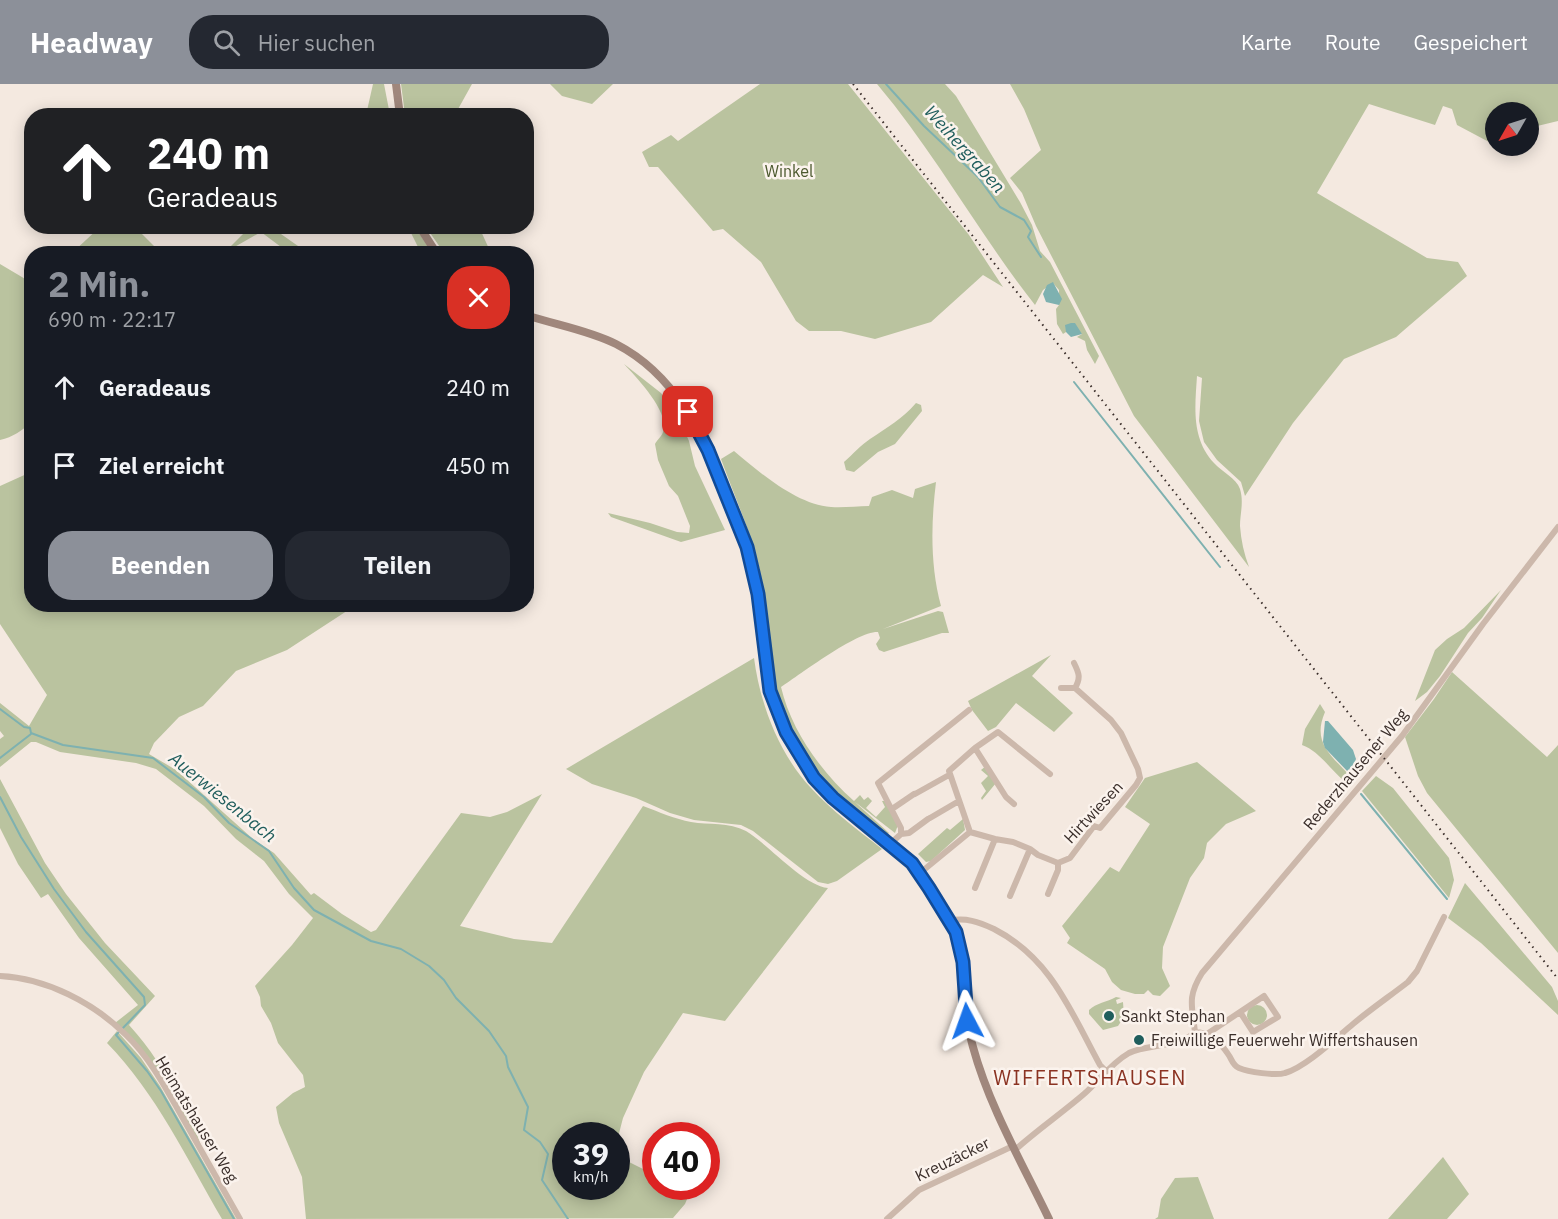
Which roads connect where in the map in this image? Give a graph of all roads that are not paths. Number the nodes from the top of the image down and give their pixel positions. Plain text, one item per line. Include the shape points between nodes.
1 (396, 84) edge
2 (399, 108) edge
3 (534, 317) edge
4 (1558, 527) edge
5 (1074, 663) dead end
6 (1061, 688) dead end
7 (1075, 688) junction
8 (969, 710) dead end
9 (975, 748) junction
10 (1050, 774) dead end
11 (949, 775) junction
12 (959, 801) junction
13 (1014, 804) dead end
14 (891, 809) junction
15 (970, 832) junction
16 (901, 834) junction
17 (995, 839) junction
18 (890, 844) junction
19 (1030, 849) junction
20 (1058, 863) junction
21 (920, 873) junction
22 (975, 888) dead end
23 (1048, 894) dead end
24 (1010, 896) dead end
25 (1444, 917) dead end
26 (949, 921) junction
27 (0, 976) edge
28 (1240, 1012) junction
29 (1195, 1032) junction
30 (1207, 1034) junction
31 (1106, 1070) junction
32 (1014, 1148) junction
33 (240, 1219) edge
34 (887, 1219) edge
35 (1048, 1219) edge

1 - 2 street
3 - 18 street, Kreuzäcker via 615,344 646,362 680,399 708,450 747,547 758,594 768,683 779,717 807,770 833,798
4 - 29 street, Rederzhausener Weg via 1402,736 1202,974 1191,997
5 - 7 street via 1079,674
6 - 7 street
7 - 20 street, Hirtwiesen via 1121,733 1140,778 1100,828 1094,826 1070,858
8 - 14 street via 878,783
9 - 10 street via 998,732
9 - 11 street via 951,767
9 - 13 street
11 - 12 street
11 - 14 street
12 - 15 street
12 - 16 street via 909,833
14 - 16 street
15 - 17 street, Hirtwiesen
15 - 21 street
16 - 18 street
17 - 19 street, Hirtwiesen
17 - 22 street
18 - 21 street, Kreuzäcker
19 - 20 street, Hirtwiesen
19 - 24 street
20 - 23 street, Hirtwiesen
21 - 26 street, Kreuzäcker
25 - 30 street via 1408,982 1284,1074 1240,1069
26 - 31 street via 965,919 1022,946 1054,981
26 - 32 street, Kreuzäcker via 956,932 963,962 972,1046
27 - 33 street, Heimatshauser Weg via 53,988 92,1008 128,1036 153,1067
28 - 28 street via 1264,996 1278,1017 1253,1032
28 - 30 street
29 - 30 street
29 - 31 street via 1183,1040 1134,1051
31 - 32 street via 1086,1092
32 - 34 street, Kreuzäcker via 919,1190
32 - 35 street, Kreuzäcker

